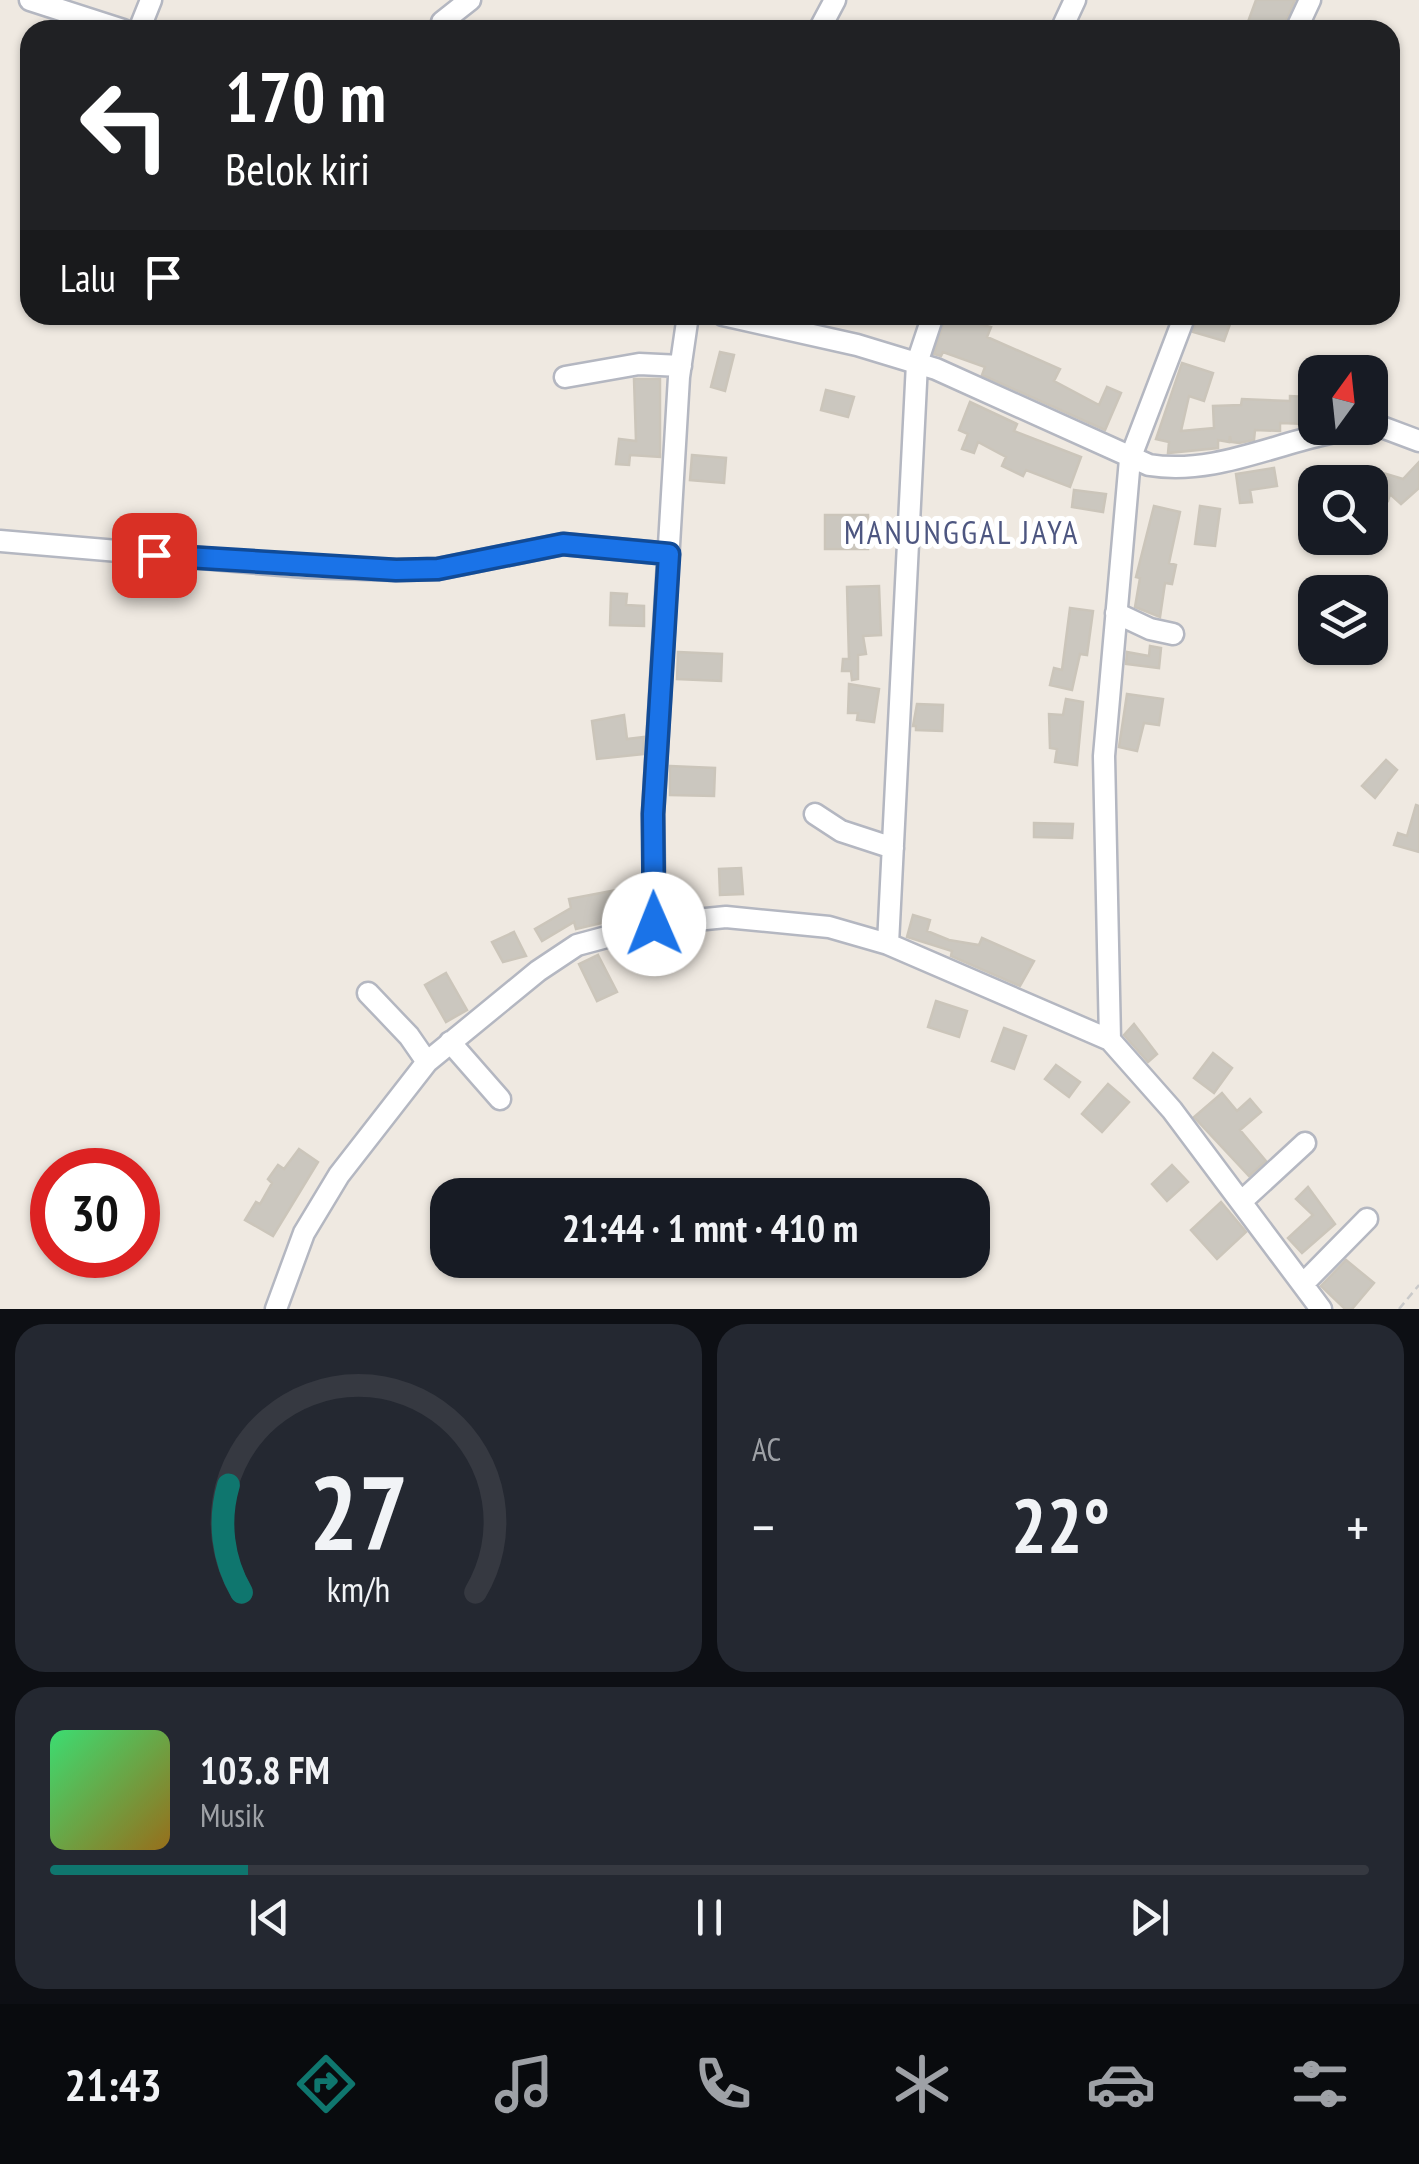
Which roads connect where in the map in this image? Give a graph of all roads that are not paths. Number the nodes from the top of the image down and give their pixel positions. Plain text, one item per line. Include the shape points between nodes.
1 (30, 0) edge
2 (470, 0) edge
3 (69, 6) edge
4 (100, 20) edge
5 (446, 20) edge
6 (687, 325) edge
7 (764, 325) edge
8 (930, 325) edge
9 (1181, 325) edge
10 (918, 364) junction
11 (681, 366) junction
12 (565, 376) dead end
13 (1388, 431) edge
14 (1419, 441) edge
15 (1298, 444) edge
16 (1130, 459) junction
17 (0, 541) edge
18 (669, 554) junction
19 (1116, 614) junction
20 (1173, 634) dead end
21 (814, 814) dead end
22 (893, 848) junction
23 (654, 924) junction
24 (888, 944) junction
25 (368, 993) dead end
26 (1110, 1040) junction
27 (450, 1042) junction
28 (427, 1062) junction
29 (500, 1099) dead end
30 (1305, 1143) dead end
31 (1242, 1201) junction
32 (1367, 1219) dead end
33 (1303, 1284) junction
34 (276, 1309) edge
35 (1321, 1309) edge

1 - 3 street
2 - 5 street
3 - 4 street
6 - 11 street
7 - 10 street
8 - 10 street
9 - 16 street
10 - 16 street
10 - 22 street
11 - 12 street via 639,364
11 - 18 street
13 - 14 street
15 - 16 street via 1212,465 1177,468
16 - 19 street
17 - 18 street via 396,570 438,569 563,544
18 - 23 street via 653,814
19 - 20 street
19 - 26 street via 1104,756
21 - 22 street
22 - 24 street
23 - 24 street via 776,920
23 - 27 street via 561,954
24 - 26 street
25 - 28 street
26 - 31 street
27 - 28 street
27 - 29 street
28 - 34 street via 312,1220
30 - 31 street
31 - 33 street
32 - 33 street
33 - 35 street

